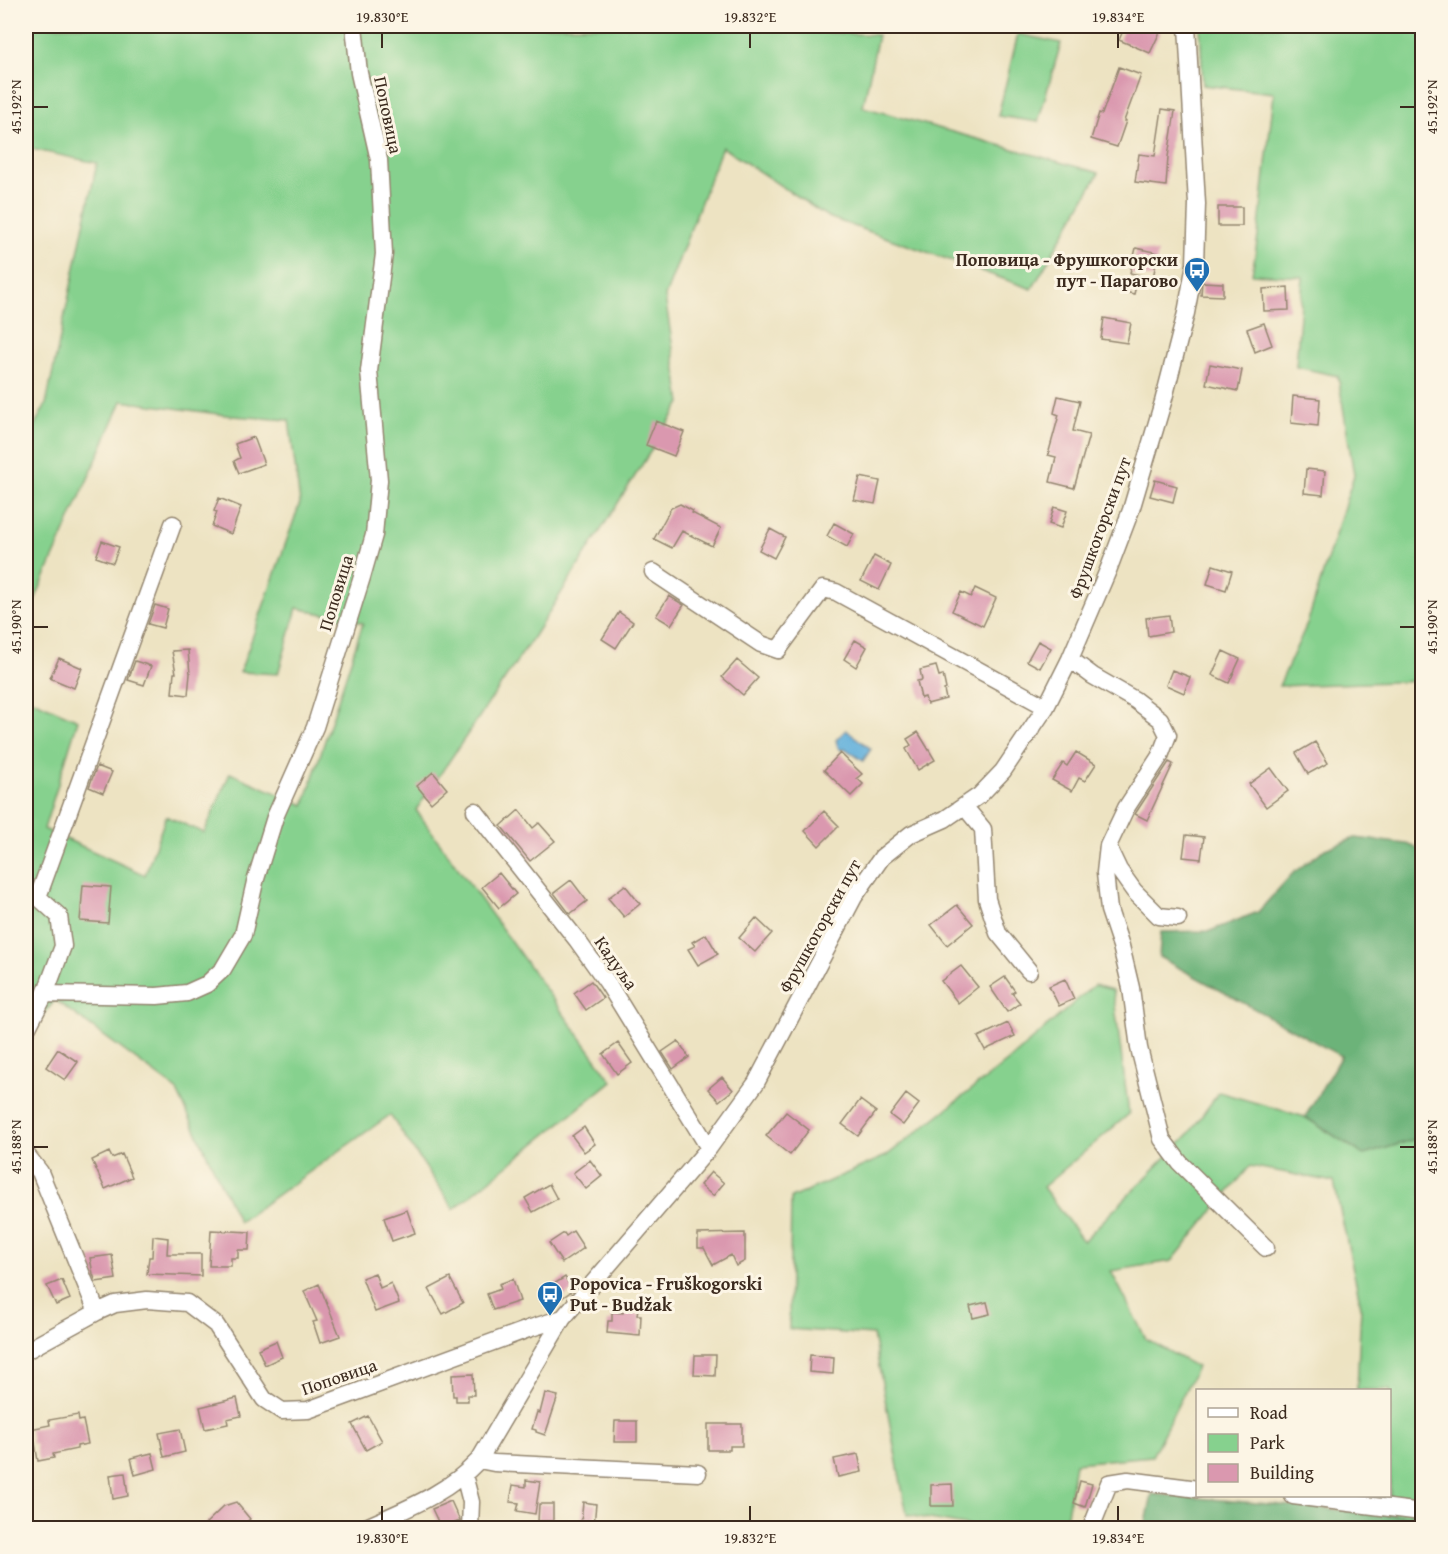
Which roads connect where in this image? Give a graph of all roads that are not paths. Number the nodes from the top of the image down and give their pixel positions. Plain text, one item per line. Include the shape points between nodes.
1 (354, 26) edge
2 (1187, 26) edge
3 (173, 524) dead end
4 (653, 572) dead end
5 (1070, 659) junction
6 (1046, 707) junction
7 (964, 806) junction
8 (475, 811) dead end
9 (1108, 846) junction
10 (1178, 918) dead end
11 (1029, 971) dead end
12 (45, 994) junction
13 (26, 1031) edge
14 (709, 1148) junction
15 (26, 1154) edge
16 (1266, 1248) dead end
17 (97, 1312) junction
18 (563, 1318) junction
19 (26, 1351) edge
20 (479, 1460) junction
21 (698, 1473) dead end
22 (464, 1475) junction
23 (1196, 1489) edge
24 (1301, 1497) edge
25 (1422, 1512) edge
26 (364, 1528) edge
27 (470, 1528) edge
28 (1091, 1528) edge

1 - 12 street, Поповица via 359,73 379,160 384,254 369,371 379,480 374,536 318,717 275,817 243,935 223,969 207,984 187,993
2 - 5 street, Фрушкогорски пут via 1197,204 1195,264 1186,314 1131,510
3 - 12 street via 38,897 59,916 63,946
4 - 6 street via 762,644 778,650 823,589 836,592
5 - 6 street, Фрушкогорски пут
5 - 9 street via 1160,719 1168,735
6 - 7 street, Фрушкогорски пут via 1003,771
7 - 11 street via 983,829 987,899 998,933
7 - 14 street, Фрушкогорски пут via 911,834 882,857 854,897 756,1083
8 - 14 street, Кадуља via 607,982
9 - 10 street via 1134,891 1159,916
9 - 16 street via 1105,873 1109,910 1131,988 1139,1048 1162,1139 1180,1163
12 - 13 street
14 - 18 street, Фрушкогорски пут
15 - 17 street via 40,1172
17 - 18 street, Поповица via 115,1304 147,1300 187,1303 216,1325 264,1399 282,1411 308,1410
17 - 19 street, Поповица
18 - 20 street, Фрушкогорски пут
20 - 21 street
20 - 22 street, Фрушкогорски пут
22 - 26 street, Фрушкогорски пут via 428,1500
22 - 27 street via 471,1502
23 - 28 street via 1128,1480 1109,1483
24 - 25 street

